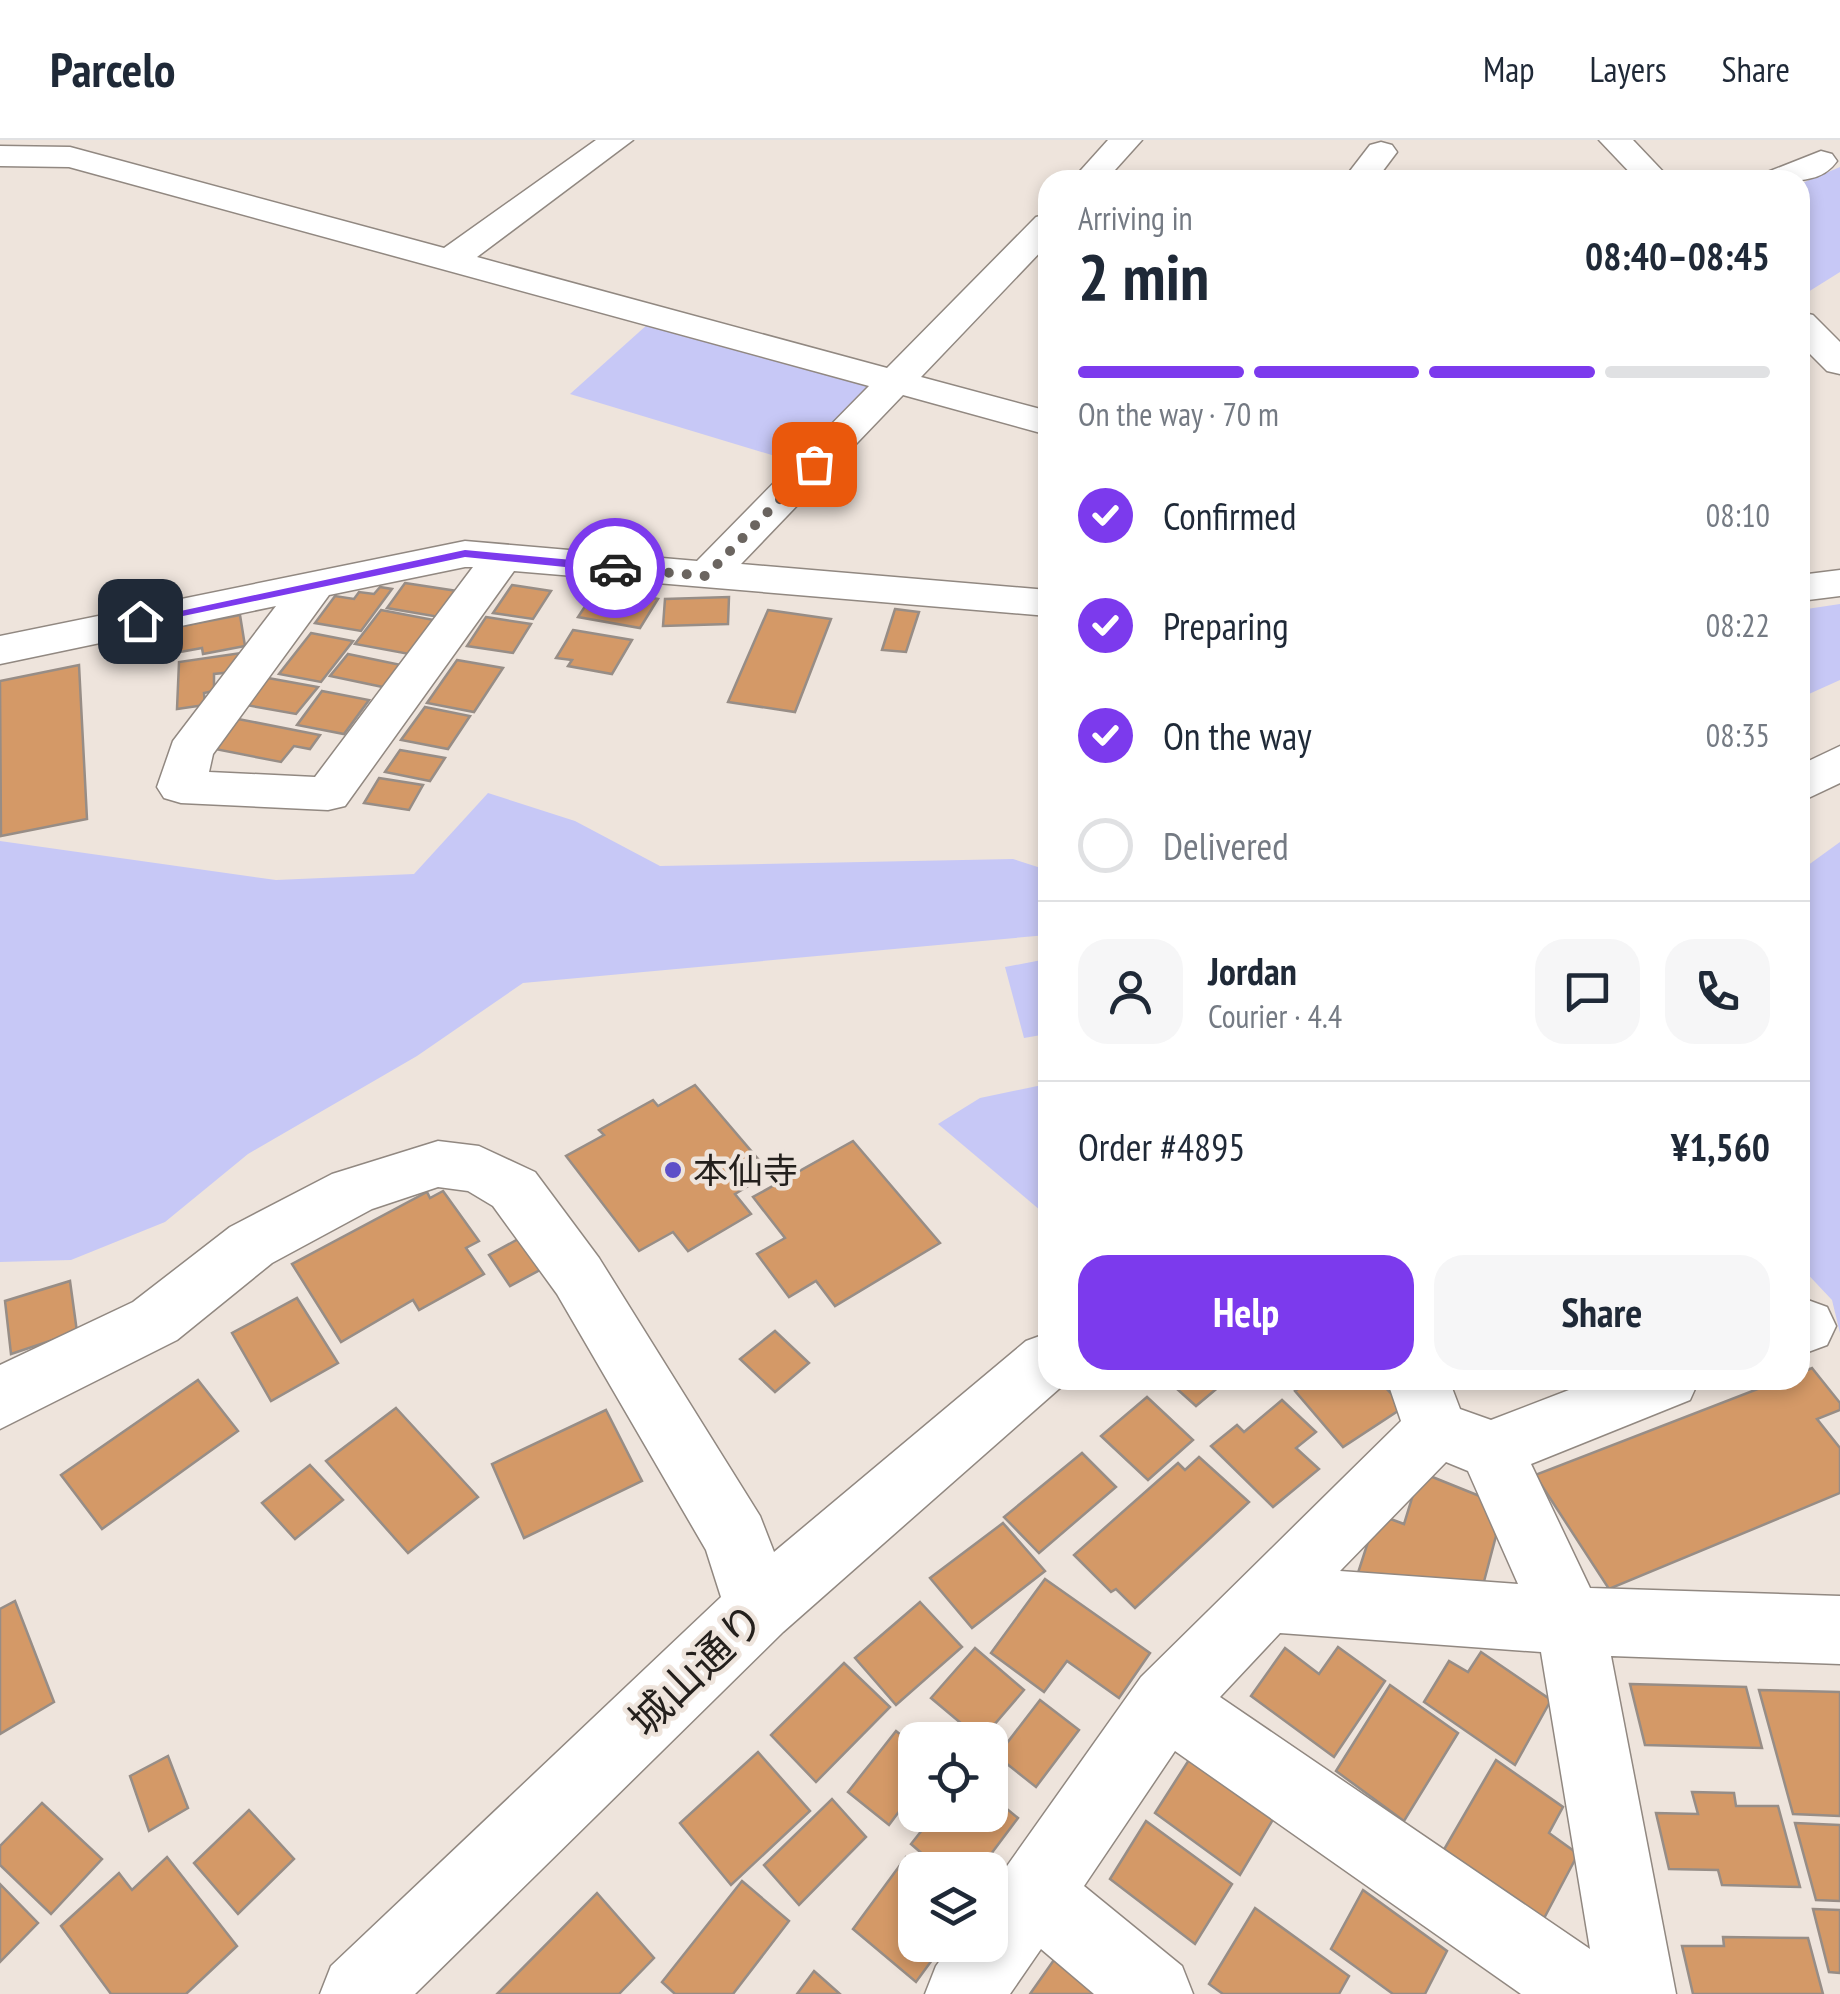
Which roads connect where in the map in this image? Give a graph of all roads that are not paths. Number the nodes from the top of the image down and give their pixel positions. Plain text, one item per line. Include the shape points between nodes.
1 (617, 140) edge
2 (1126, 140) edge
3 (1615, 140) edge
4 (85, 148) edge
5 (1381, 152) dead end
6 (0, 156) edge
7 (1821, 161) dead end
8 (1098, 170) edge
9 (1367, 170) edge
10 (1645, 170) edge
11 (1800, 170) edge
12 (1038, 234) edge
13 (449, 261) junction
14 (1810, 340) edge
15 (1831, 373) edge
16 (894, 381) junction
17 (1038, 420) edge
18 (502, 558) junction
19 (706, 576) junction
20 (1840, 582) edge
21 (316, 584) junction
22 (1810, 586) edge
23 (1038, 603) edge
24 (0, 650) edge
25 (1840, 762) edge
26 (1810, 780) edge
27 (1038, 1369) edge
28 (1613, 1390) edge
29 (0, 1401) edge
30 (1448, 1420) edge
31 (1266, 1598) junction
32 (759, 1608) junction
33 (1570, 1621) junction
34 (1840, 1630) edge
35 (1166, 1702) junction
36 (1034, 1894) junction
37 (359, 1994) edge
38 (964, 1994) edge
39 (1154, 1994) edge
40 (1588, 1994) edge
41 (1636, 1994) edge

1 - 13 street
2 - 8 street
3 - 10 street
4 - 6 street
4 - 13 street
5 - 9 street
7 - 11 street
12 - 16 street
13 - 16 street
14 - 15 street
16 - 17 street
16 - 19 street
18 - 19 street
18 - 21 street via 465,554
18 - 21 street via 328,794 181,786 190,752
19 - 23 street
20 - 22 street
21 - 24 street
25 - 26 street
27 - 32 street, 城山通り
28 - 30 street
29 - 32 street via 155,1321 251,1245 352,1191 438,1164 479,1169 514,1189 578,1276 736,1538
30 - 31 street
30 - 33 street
31 - 33 street
31 - 35 street
32 - 37 street, 城山通り
33 - 34 street
33 - 41 street
35 - 36 street
35 - 40 street
36 - 38 street
36 - 39 street

